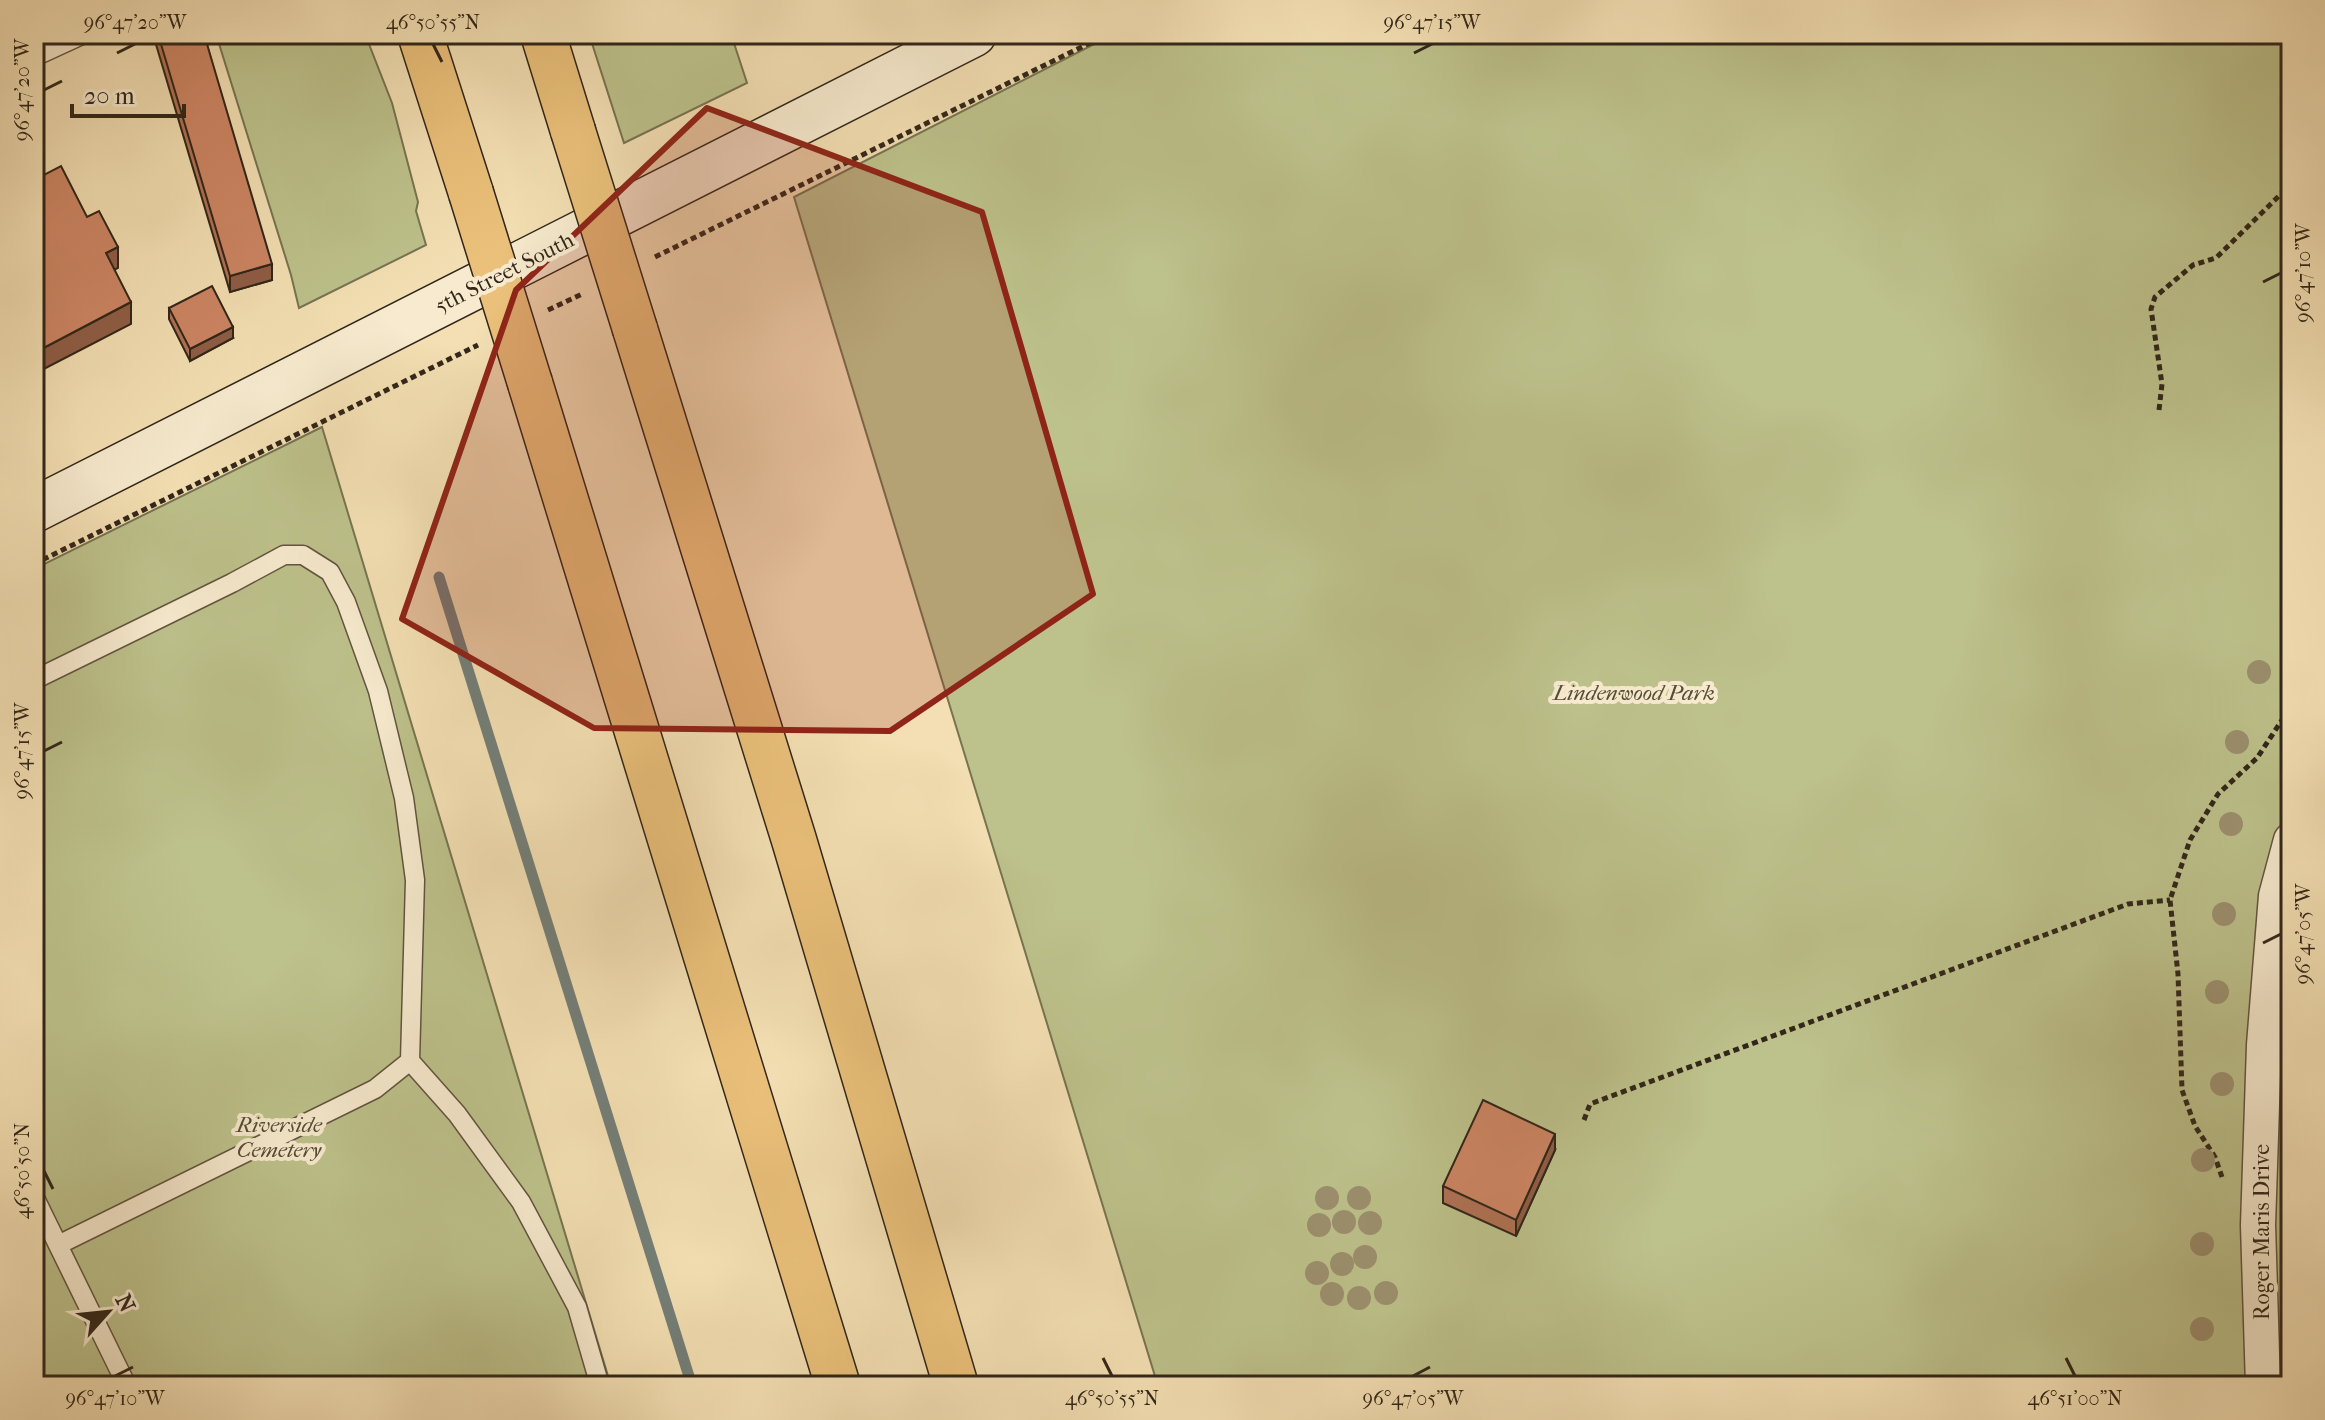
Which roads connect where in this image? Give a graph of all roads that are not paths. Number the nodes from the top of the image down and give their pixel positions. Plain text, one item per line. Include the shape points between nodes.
1 (84, 34) edge
2 (420, 34) edge
3 (543, 34) edge
4 (974, 34) edge
5 (34, 57) edge
6 (34, 510) edge
7 (34, 680) edge
8 (2291, 840) edge
9 (410, 1061) junction
10 (34, 1196) edge
11 (58, 1245) junction
12 (127, 1386) edge
13 (600, 1386) edge
14 (838, 1386) edge
15 (956, 1386) edge
16 (2263, 1386) edge

1 - 5 lane
2 - 14 highway, bridge
3 - 15 highway, bridge via 794,840
4 - 6 street, 5th Street South
7 - 9 lane via 284,555 303,555 330,572 378,691 404,798 415,880
8 - 16 street, Roger Maris Drive via 2276,896 2264,1045 2258,1225
9 - 11 lane via 375,1089
9 - 13 lane via 457,1114 521,1202 577,1307
10 - 11 lane
11 - 12 lane

